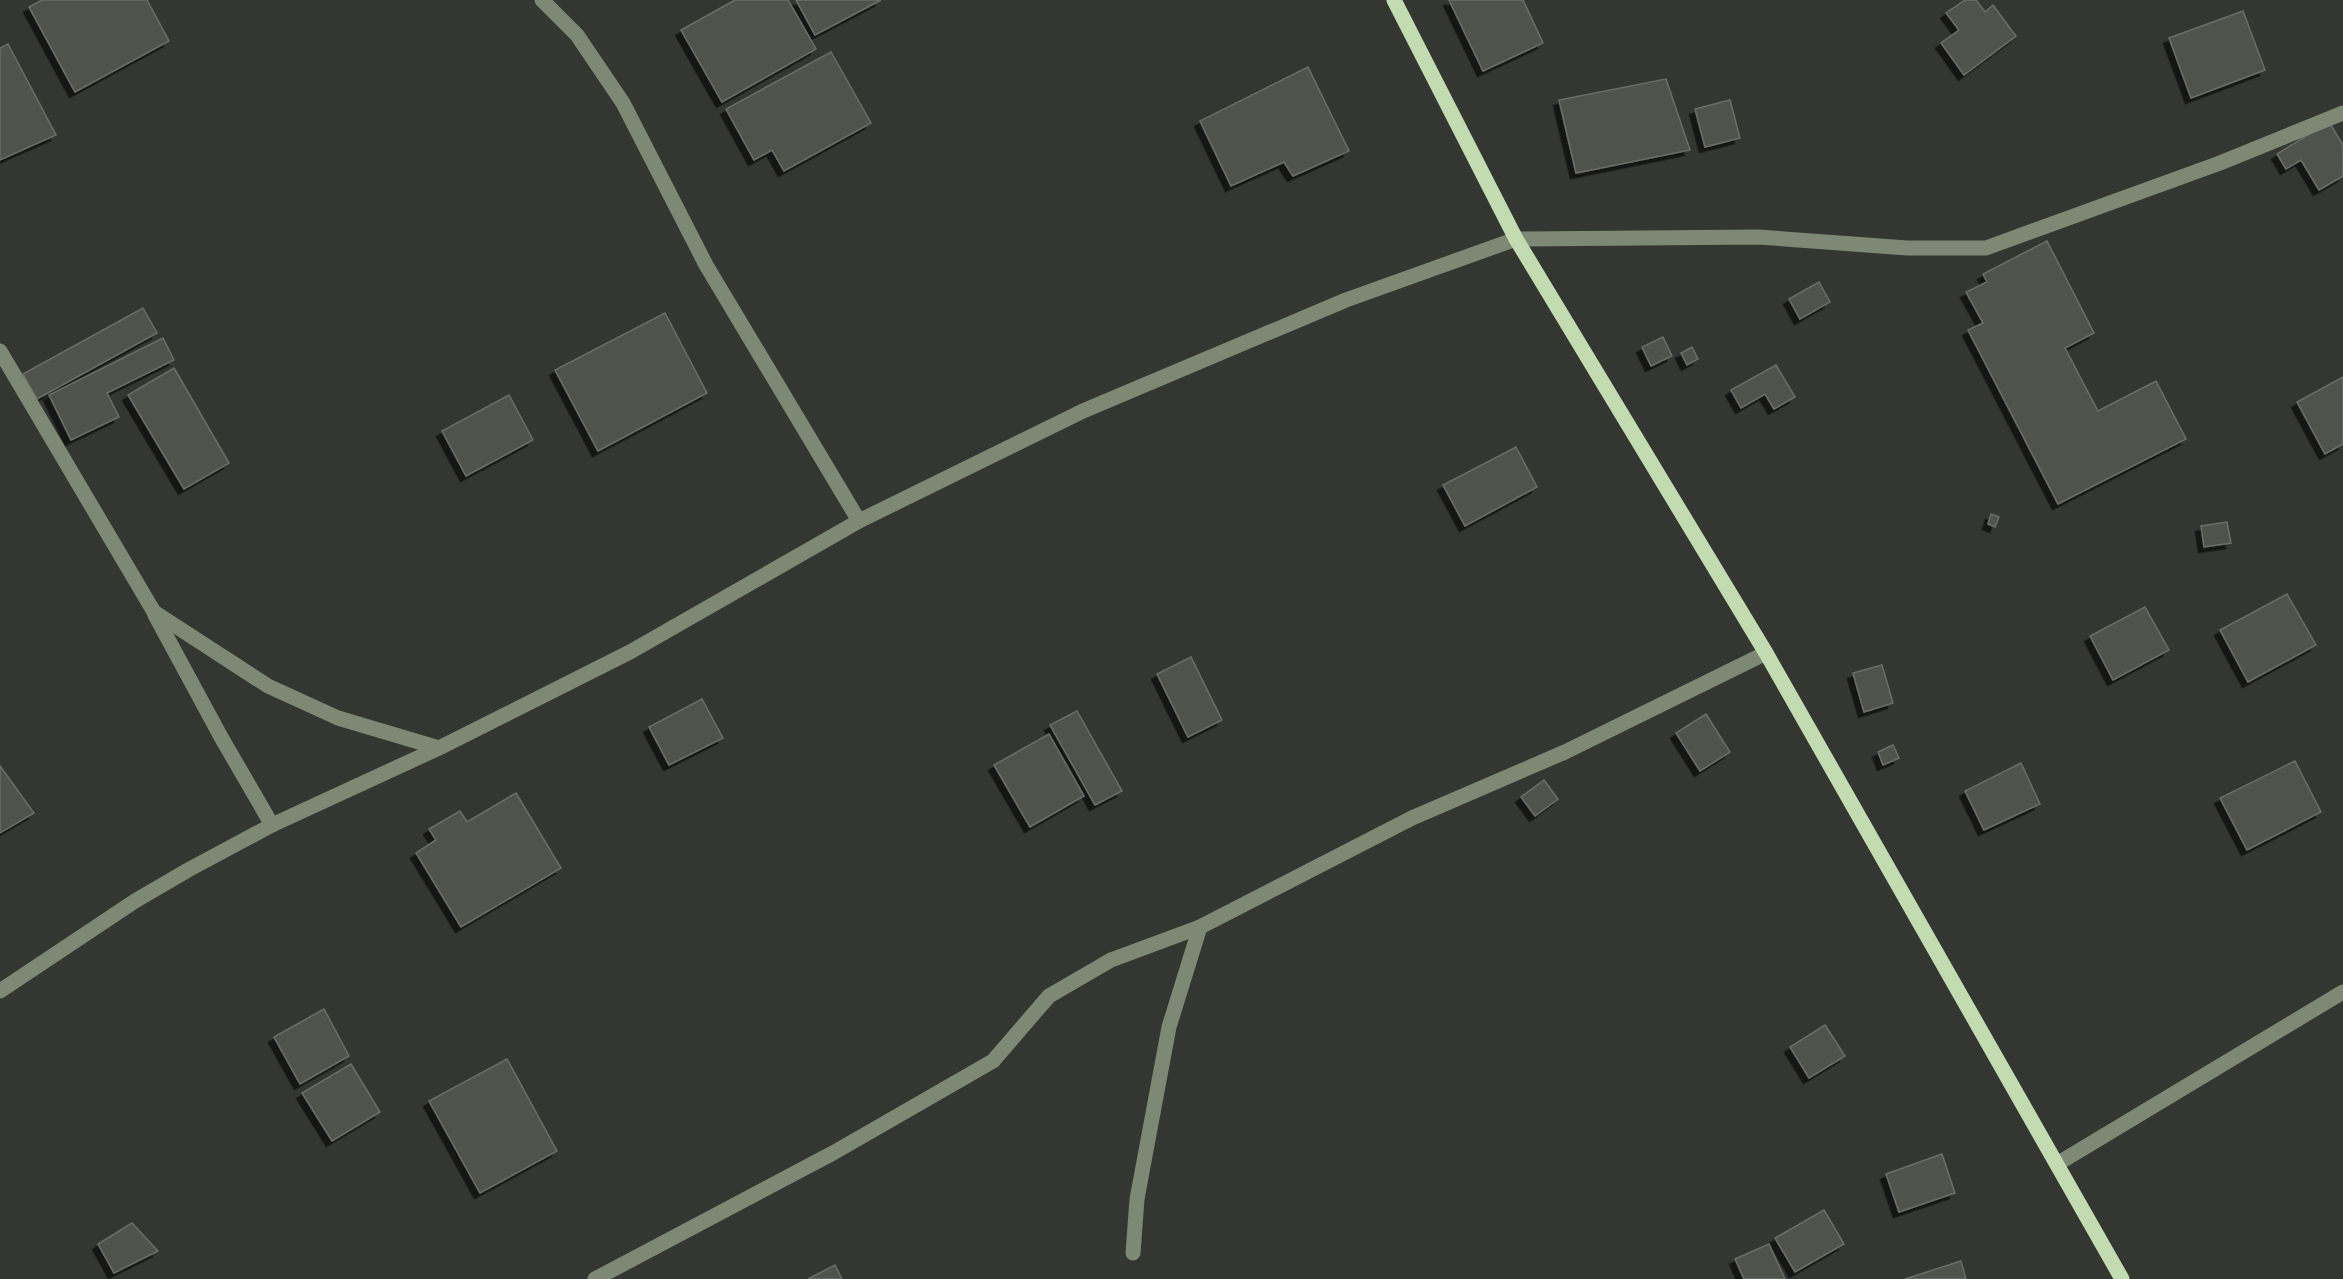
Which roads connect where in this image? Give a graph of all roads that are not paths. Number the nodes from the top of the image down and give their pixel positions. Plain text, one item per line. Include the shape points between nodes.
1 (542, 0) edge
2 (1394, 0) edge
3 (2343, 113) edge
4 (1516, 239) junction
5 (0, 351) edge
6 (859, 521) junction
7 (154, 612) junction
8 (1766, 653) junction
9 (439, 748) junction
10 (272, 825) junction
11 (1200, 927) junction
12 (0, 991) edge
13 (2343, 992) edge
14 (2057, 1164) junction
15 (1132, 1253) dead end
16 (595, 1279) edge
17 (2122, 1279) edge

1 - 6 street via 577,35 623,103 706,265
2 - 4 main road
3 - 4 street via 2220,163 1986,248 1907,248 1759,237
4 - 6 street via 1346,300 1083,411
4 - 8 main road
5 - 7 street
6 - 9 street via 630,652
7 - 9 street via 268,686 339,718
7 - 10 street
8 - 11 street via 1565,752 1412,818
8 - 14 main road
9 - 10 street
10 - 12 street via 135,901
11 - 15 street via 1167,1038 1137,1199
11 - 16 street via 1112,960 1049,996 993,1061 833,1153
13 - 14 street
14 - 17 main road

